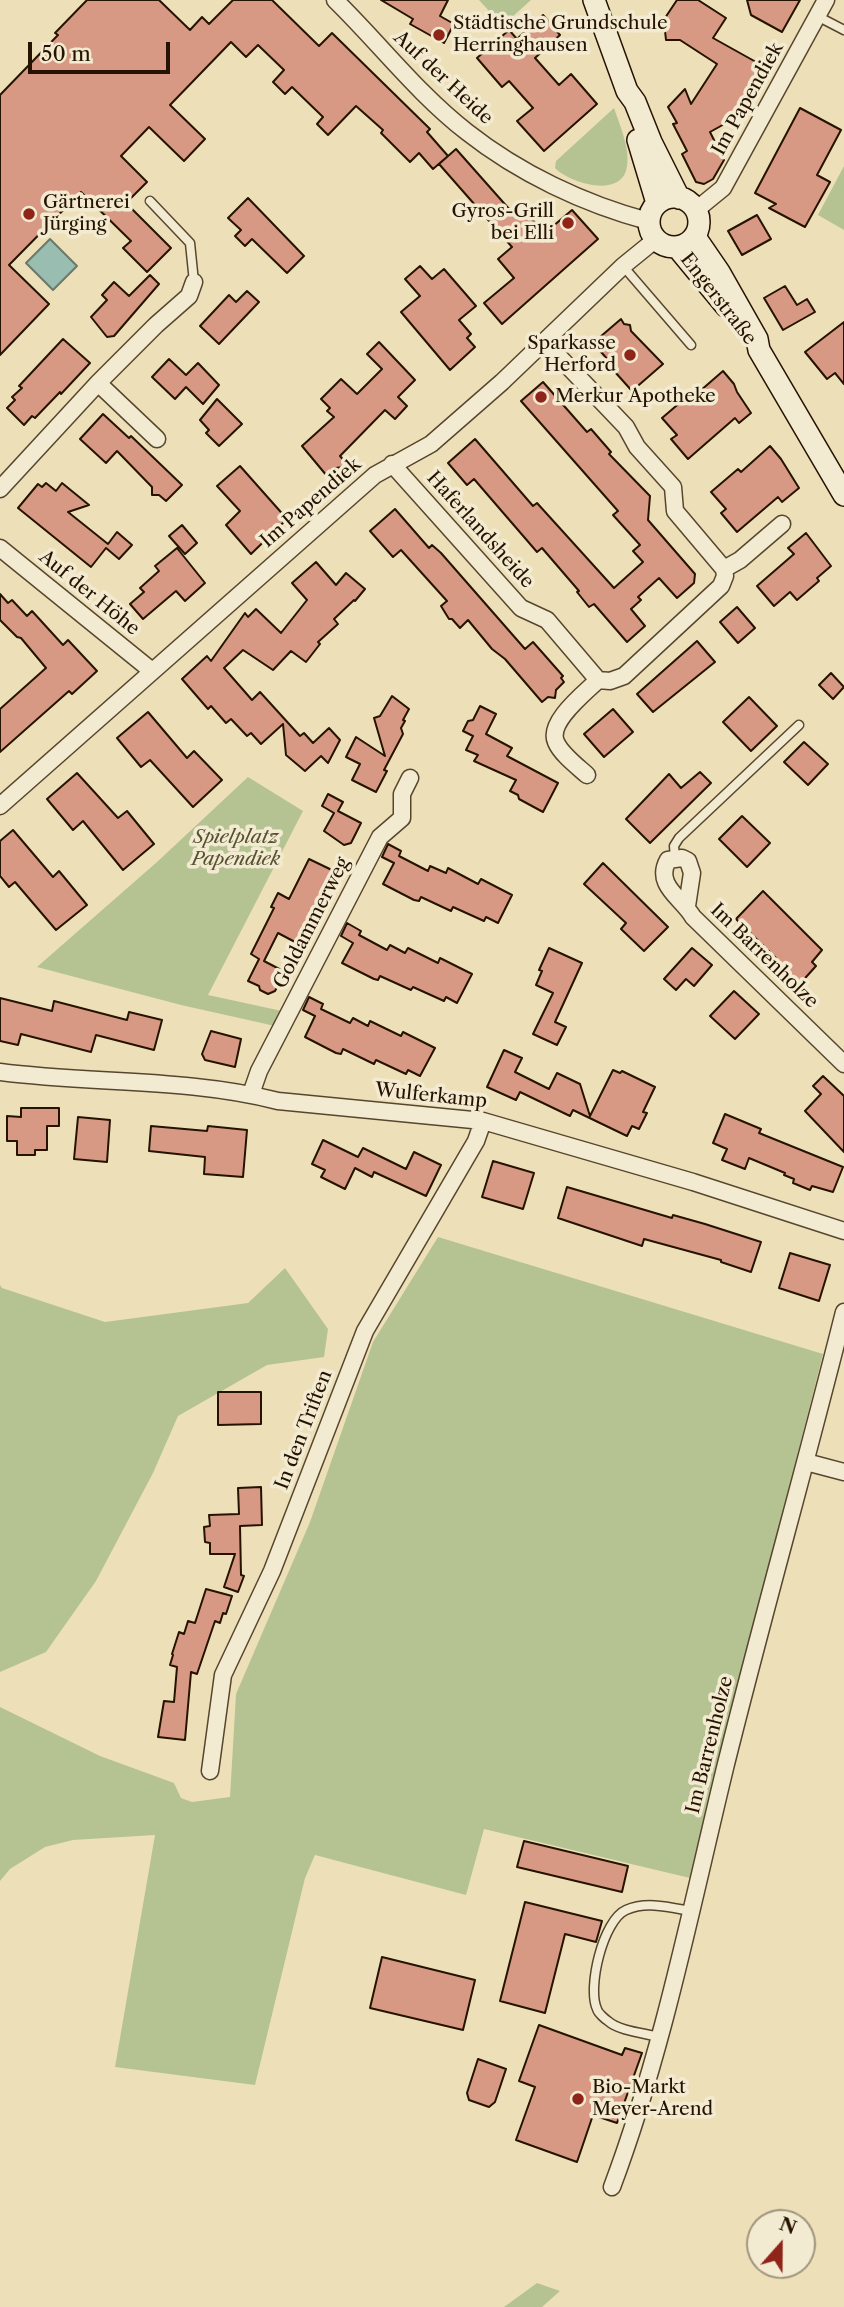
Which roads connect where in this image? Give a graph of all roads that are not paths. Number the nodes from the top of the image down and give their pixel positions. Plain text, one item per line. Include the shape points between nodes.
1 (335, 0) edge
2 (594, 0) edge
3 (826, 0) edge
4 (817, 16) junction
5 (844, 30) edge
6 (627, 91) junction
7 (150, 201) dead end
8 (688, 204) junction
9 (654, 221) junction
10 (687, 242) junction
11 (623, 266) junction
12 (194, 282) joint
13 (544, 341) junction
14 (691, 345) dead end
15 (98, 383) junction
16 (158, 439) dead end
17 (392, 464) junction
18 (0, 489) edge
19 (844, 495) edge
20 (782, 524) dead end
21 (0, 548) edge
22 (724, 569) junction
23 (152, 671) junction
24 (598, 680) junction
25 (799, 725) dead end
26 (587, 775) dead end
27 (410, 778) dead end
28 (0, 806) edge
29 (675, 858) junction
30 (687, 906) junction
31 (844, 1064) edge
32 (0, 1072) edge
33 (251, 1094) junction
34 (483, 1121) junction
35 (844, 1231) edge
36 (844, 1312) edge
37 (806, 1462) junction
38 (844, 1472) edge
39 (211, 1770) dead end
40 (690, 1912) junction
41 (660, 2037) junction
42 (612, 2186) dead end

1 - 9 street, Auf der Heide via 465,131 507,161 573,194
2 - 6 main road
3 - 4 street, Im Papendiek
4 - 5 lane
4 - 8 street, Im Papendiek via 723,188
6 - 8 main road via 650,142
6 - 9 main road via 626,104
7 - 12 lane via 190,243
8 - 9 main road via 664,199
8 - 10 main road via 699,228
9 - 10 main road via 670,248
9 - 11 street, Im Papendiek
10 - 19 main road, Engerstraße
11 - 13 street, Im Papendiek
11 - 14 lane
12 - 15 street via 190,296
13 - 17 street, Im Papendiek via 431,444
13 - 22 street via 626,427 637,447 673,487 675,511
15 - 16 street
15 - 18 street
17 - 23 street, Im Papendiek
17 - 24 street, Haferlandsheide via 522,608 547,620
20 - 22 street
21 - 23 street, Auf der Höhe
22 - 24 street via 721,586 624,676
23 - 28 street, Im Papendiek
24 - 26 street via 556,723 554,734 556,744
25 - 29 lane via 679,838
27 - 33 street, Goldammerweg via 402,794 402,818 380,836
29 - 30 street, Im Barrenholze via 688,861 691,873
29 - 30 street, Im Barrenholze via 668,860 664,876 669,890
30 - 31 street, Im Barrenholze
32 - 33 street, Wulferkamp
33 - 34 street, Wulferkamp via 278,1101
34 - 35 street, Wulferkamp
34 - 39 street, In den Triften via 476,1141 365,1331 272,1571 223,1675
36 - 37 street, Im Barrenholze
37 - 38 street
37 - 40 street, Im Barrenholze
40 - 41 street, Im Barrenholze
40 - 41 lane via 644,1905 623,1911 610,1923 599,1953 596,2009 609,2023
41 - 42 street, Im Barrenholze

